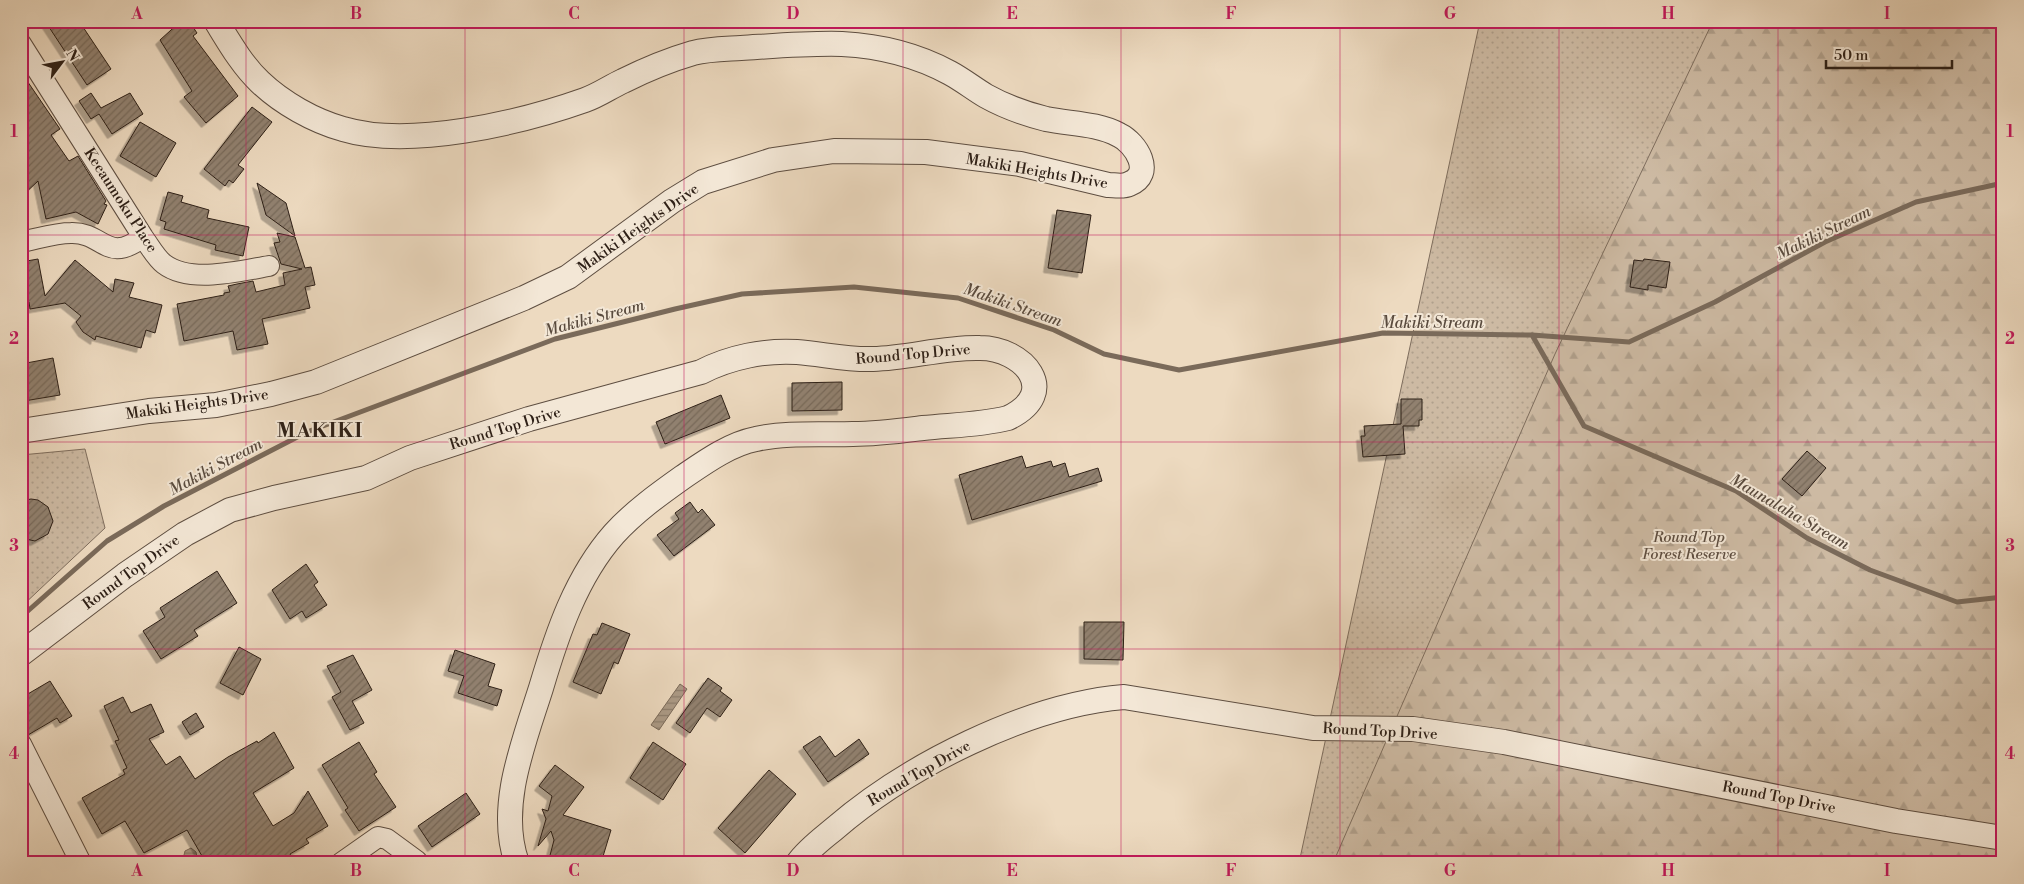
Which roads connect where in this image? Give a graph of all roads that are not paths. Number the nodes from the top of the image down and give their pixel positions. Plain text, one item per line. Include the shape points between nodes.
1 (216, 21) edge
2 (21, 44) edge
3 (143, 237) junction
4 (21, 242) edge
5 (270, 266) dead end
6 (21, 431) edge
7 (21, 654) edge
8 (21, 744) edge
9 (2003, 838) edge
10 (417, 861) dead end
11 (81, 863) edge
12 (341, 863) edge
13 (517, 863) edge
14 (798, 863) edge

1 - 6 street, Makiki Heights Drive via 246,67 275,95 319,120 362,133 421,135 498,124 588,99 622,81 695,52 842,44 911,56 953,75 988,97 1026,113 1122,136 1142,158 1141,172 1135,180 1108,185 1020,164 926,152 834,151 774,160 703,182 568,277 316,382 216,405 149,411
2 - 3 street, Keeaumoku Place
3 - 4 street via 131,246 117,249 72,232
3 - 5 street, Keeaumoku Place via 163,264 177,271 202,275
7 - 13 street, Round Top Drive via 125,575 185,534 230,510 366,478 410,458 529,419 757,354 798,352 847,360 980,348 1004,352 1018,359 1035,383 1034,398 1008,418 877,434 786,435 755,439 730,448 702,464 653,498 614,534 564,617 529,728 513,788 510,814
8 - 11 street
9 - 14 street, Round Top Drive via 1896,821 1504,742 1413,729 1313,728 1124,697 1092,700 1056,709 953,750 891,785 853,812
10 - 12 street via 386,838 378,837

